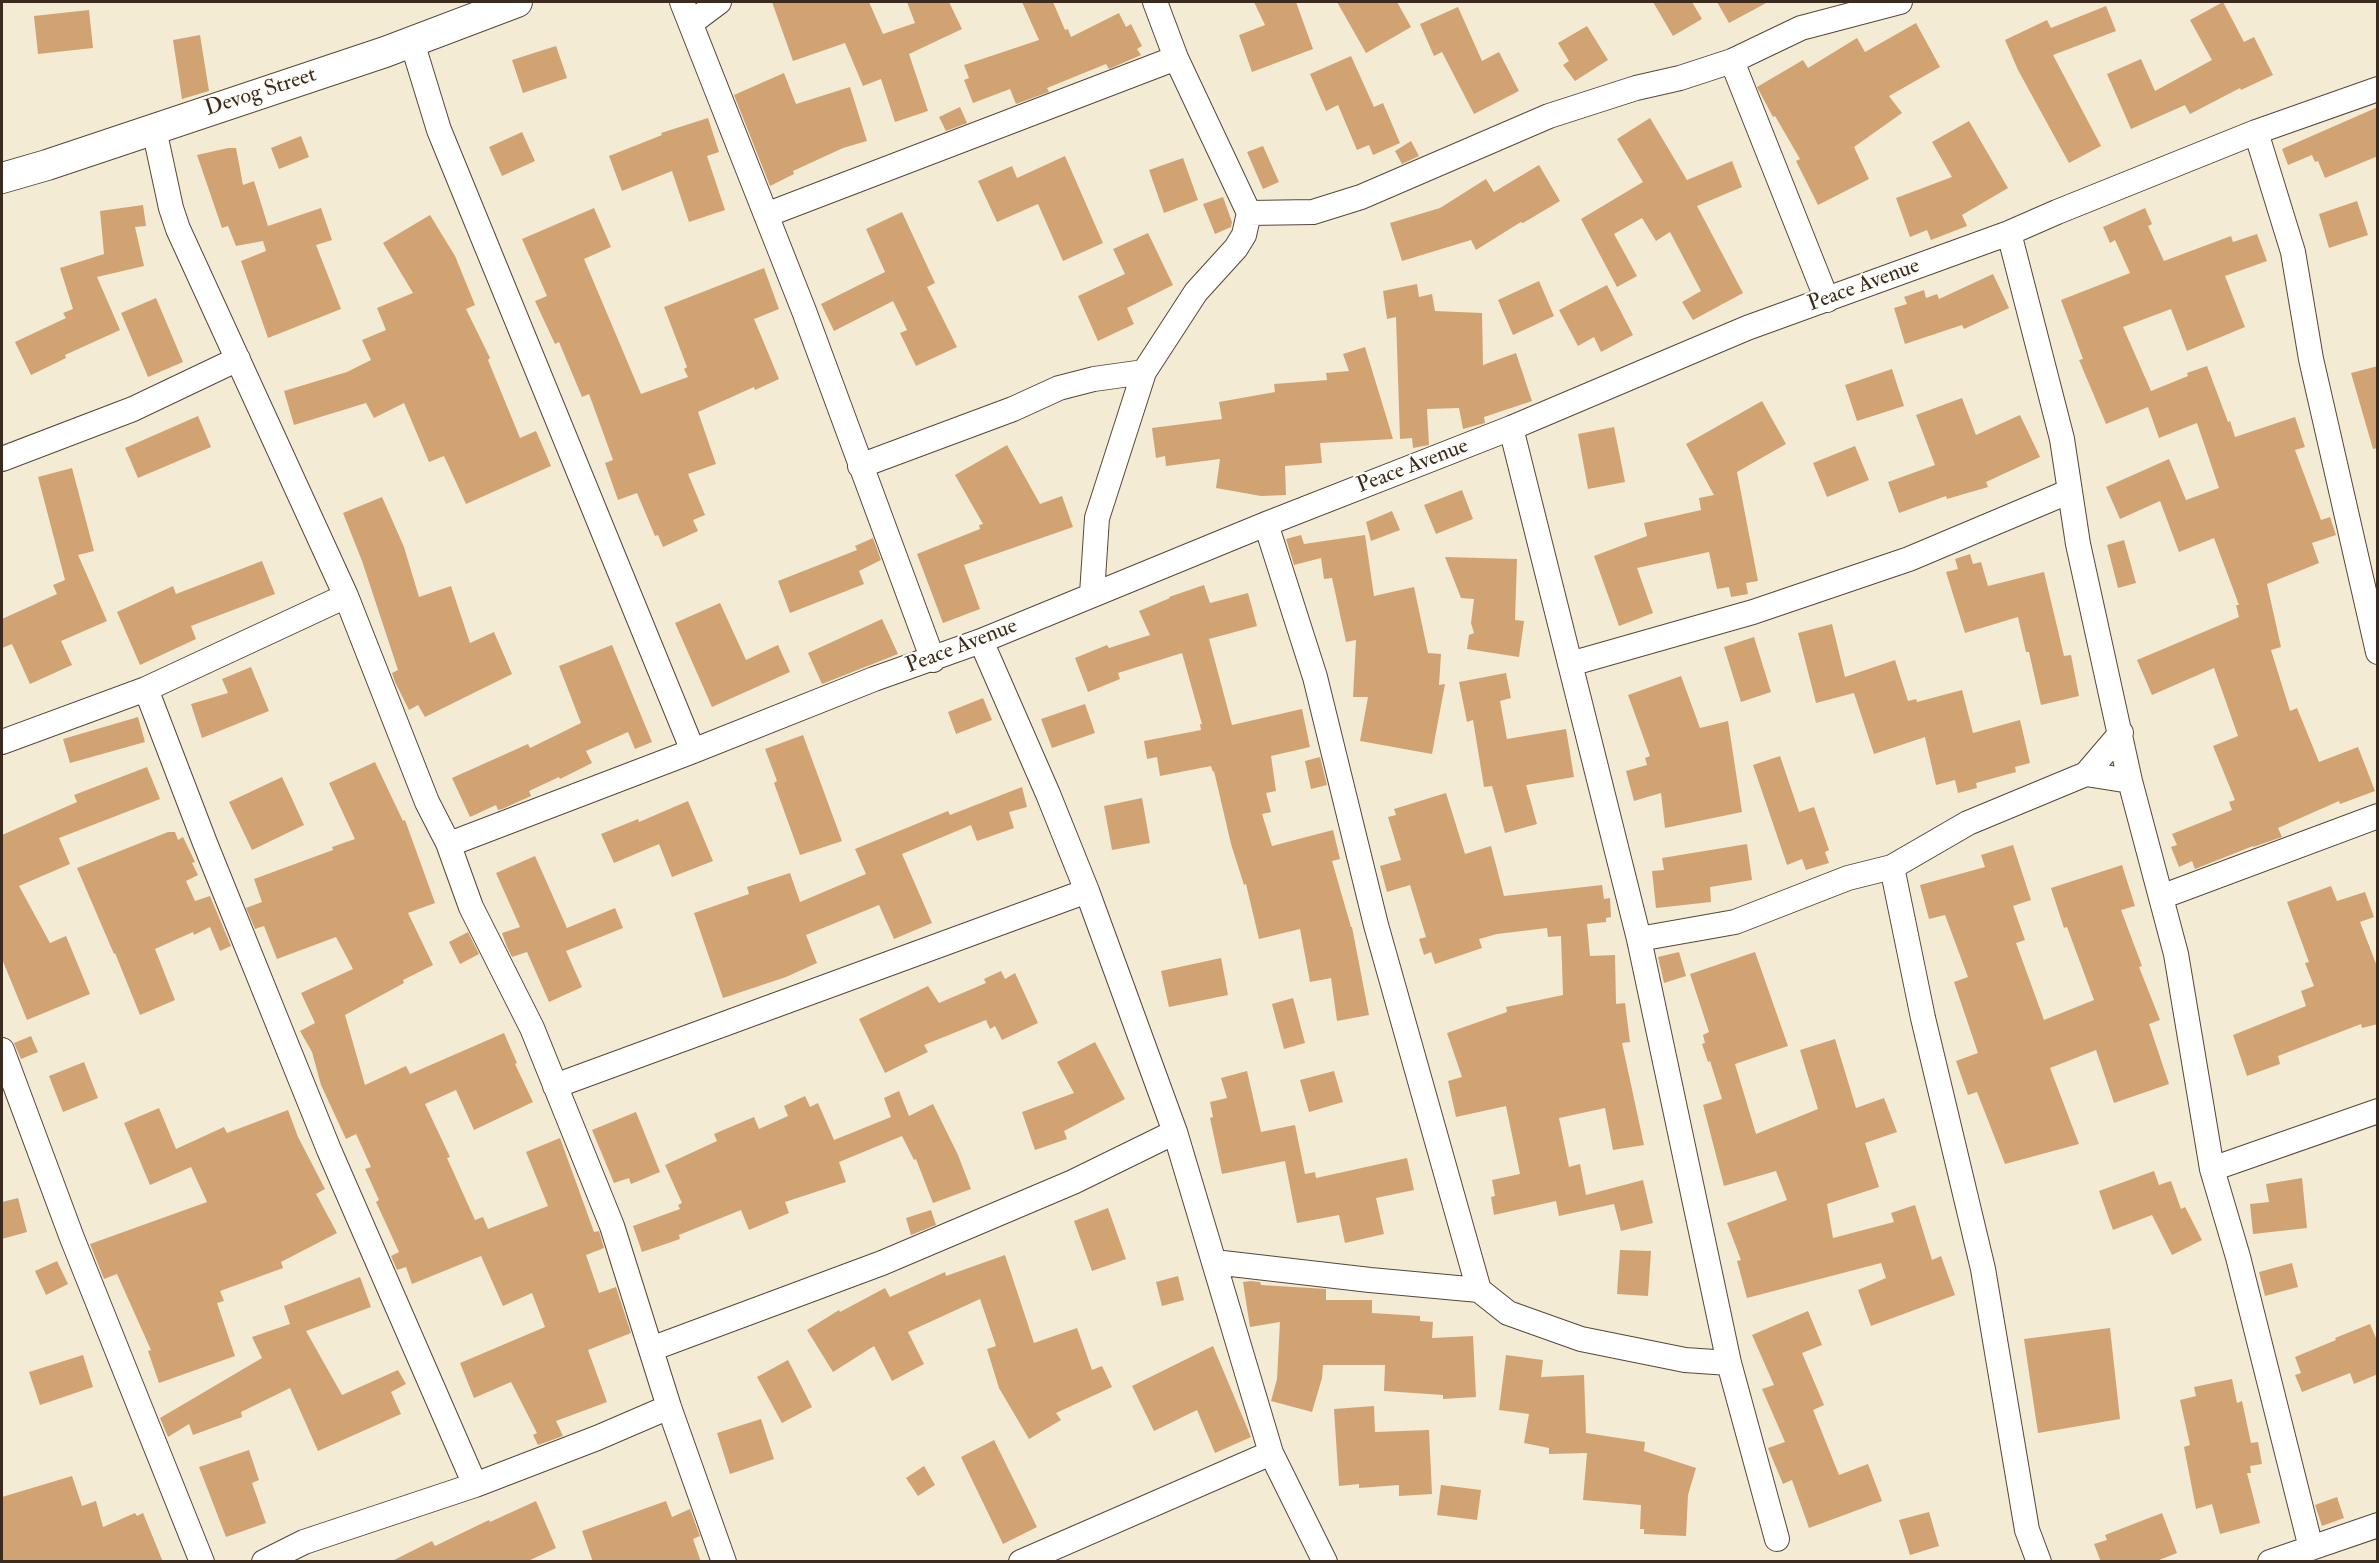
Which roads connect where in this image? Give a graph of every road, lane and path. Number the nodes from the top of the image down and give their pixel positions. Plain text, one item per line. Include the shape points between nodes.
1 (517, 2) edge
2 (719, 2) edge
3 (1155, 2) edge
4 (1900, 2) edge
5 (686, 12) edge
6 (412, 42) junction
7 (1176, 58) junction
8 (1732, 61) junction
9 (2378, 89) edge
10 (154, 129) junction
11 (2256, 132) junction
12 (2, 178) edge
13 (1249, 213) junction
14 (766, 216) junction
15 (2009, 233) junction
16 (1827, 300) junction
17 (238, 359) junction
18 (1144, 372) junction
19 (1511, 428) junction
20 (2, 459) edge
21 (860, 466) junction
22 (2068, 492) junction
23 (1266, 524) junction
24 (1092, 594) junction
25 (346, 596) junction
26 (981, 641) junction
27 (2378, 651) edge
28 (933, 660) junction
29 (1570, 664) junction
30 (146, 689) junction
31 (2121, 733) junction
32 (2, 742) edge
33 (693, 751) junction
34 (2086, 774) junction
35 (2130, 781) junction
36 (2378, 816) edge
37 (448, 843) junction
38 (1892, 867) junction
39 (1087, 891) junction
40 (2161, 897) junction
41 (1639, 939) junction
42 (2, 1050) edge
43 (555, 1086) junction
44 (2378, 1111) edge
45 (1175, 1132) junction
46 (2212, 1168) junction
47 (1214, 1262) junction
48 (1479, 1290) junction
49 (651, 1349) junction
50 (1729, 1363) junction
51 (669, 1407) junction
52 (1271, 1453) junction
53 (475, 1485) junction
54 (2378, 1525) edge
55 (1777, 1539) dead end
56 (2311, 1548) junction
57 (202, 1562) edge
58 (264, 1562) edge
59 (724, 1562) edge
60 (1021, 1562) edge
61 (1325, 1562) edge
62 (2039, 1562) edge
63 (2270, 1562) edge

1 - 6 street, Devog Street
2 - 5 street
3 - 7 street
4 - 8 street via 1801,28
5 - 14 street
6 - 10 street, Devog Street
6 - 33 street via 440,130
7 - 13 street
7 - 14 street
8 - 13 street via 1549,116 1361,197 1313,212
8 - 16 street
9 - 11 street, Peace Avenue
10 - 12 street, Devog Street
10 - 17 street via 178,229
11 - 15 street, Peace Avenue
11 - 27 street via 2293,252 2311,359
13 - 18 street via 1236,248 1196,292
14 - 21 street
15 - 16 street, Peace Avenue
15 - 22 street via 2062,439
16 - 19 street, Peace Avenue via 1747,328
17 - 20 street via 133,408
17 - 25 street
18 - 21 street via 1059,388
18 - 24 street via 1097,518
19 - 23 street, Peace Avenue
19 - 29 street
21 - 28 street
22 - 29 street via 1898,563 1753,612
22 - 31 street
23 - 24 street, Peace Avenue
23 - 48 street via 1315,677 1376,925
24 - 26 street, Peace Avenue
25 - 30 street
25 - 37 street via 427,802
26 - 28 street, Peace Avenue
26 - 39 street
28 - 33 street, Peace Avenue via 874,679
29 - 41 street
30 - 32 street
30 - 53 street via 329,1150
31 - 34 street
31 - 35 street
33 - 37 street, Peace Avenue
34 - 35 street
34 - 38 street via 1968,823
35 - 40 street
36 - 40 street
37 - 43 street via 471,907 532,1028
38 - 41 street via 1848,878 1735,922
38 - 62 street via 1983,1269 2027,1530
39 - 43 street
39 - 45 street
40 - 46 street via 2176,954
41 - 50 street
42 - 57 street via 72,1238
43 - 49 street via 612,1226
44 - 46 street
45 - 47 street
45 - 49 street via 1073,1182 882,1263
46 - 56 street
47 - 48 street
47 - 52 street
48 - 50 street via 1508,1313 1581,1339 1685,1360
49 - 51 street
50 - 55 street
51 - 53 street
51 - 59 street
52 - 60 street
52 - 61 street
53 - 58 street via 304,1542
54 - 56 street
56 - 63 street

